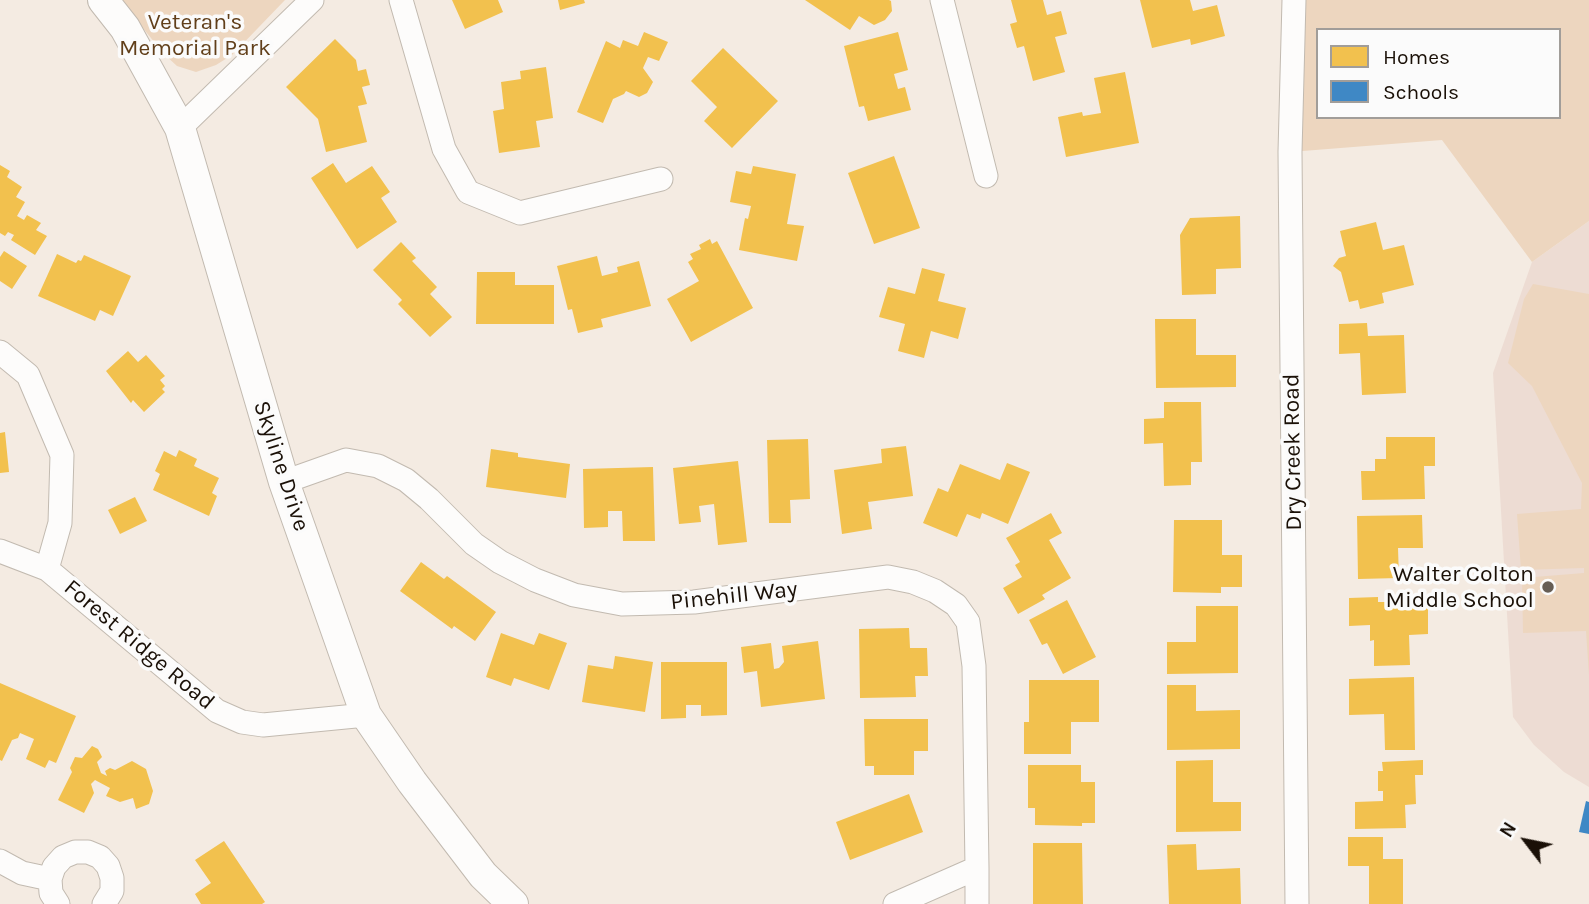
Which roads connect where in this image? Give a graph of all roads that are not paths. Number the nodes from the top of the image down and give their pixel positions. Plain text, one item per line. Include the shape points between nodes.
1 (103, 0) edge
2 (312, 0) edge
3 (401, 0) edge
4 (942, 0) edge
5 (1294, 0) edge
6 (180, 128) junction
7 (986, 176) dead end
8 (661, 179) dead end
9 (0, 352) edge
10 (284, 482) junction
11 (0, 551) edge
12 (47, 569) junction
13 (366, 715) junction
14 (0, 860) edge
15 (977, 868) junction
16 (50, 880) junction
17 (58, 904) edge
18 (104, 904) edge
19 (513, 904) edge
20 (895, 904) edge
21 (977, 904) edge
22 (1297, 904) edge

1 - 6 street, Skyline Drive via 125,28
2 - 6 street
3 - 8 street via 444,149 468,192 520,212
4 - 7 street
5 - 22 street, Dry Creek Road via 1290,152
6 - 10 street, Skyline Drive
9 - 12 street via 28,375 62,455 60,523
10 - 13 street, Skyline Drive
10 - 15 street, Pinehill Way via 346,460 378,466 406,480 474,544 500,562 574,595 622,604 694,602 888,578 935,591 968,622 974,666
11 - 12 street, Forest Ridge Road
12 - 13 street, Forest Ridge Road via 217,711 263,725
13 - 19 street, Skyline Drive via 483,875
14 - 16 street via 22,873
15 - 20 street
15 - 21 street, Pinehill Way
16 - 17 street
16 - 18 street via 63,857 88,852 100,857 112,878 112,891

